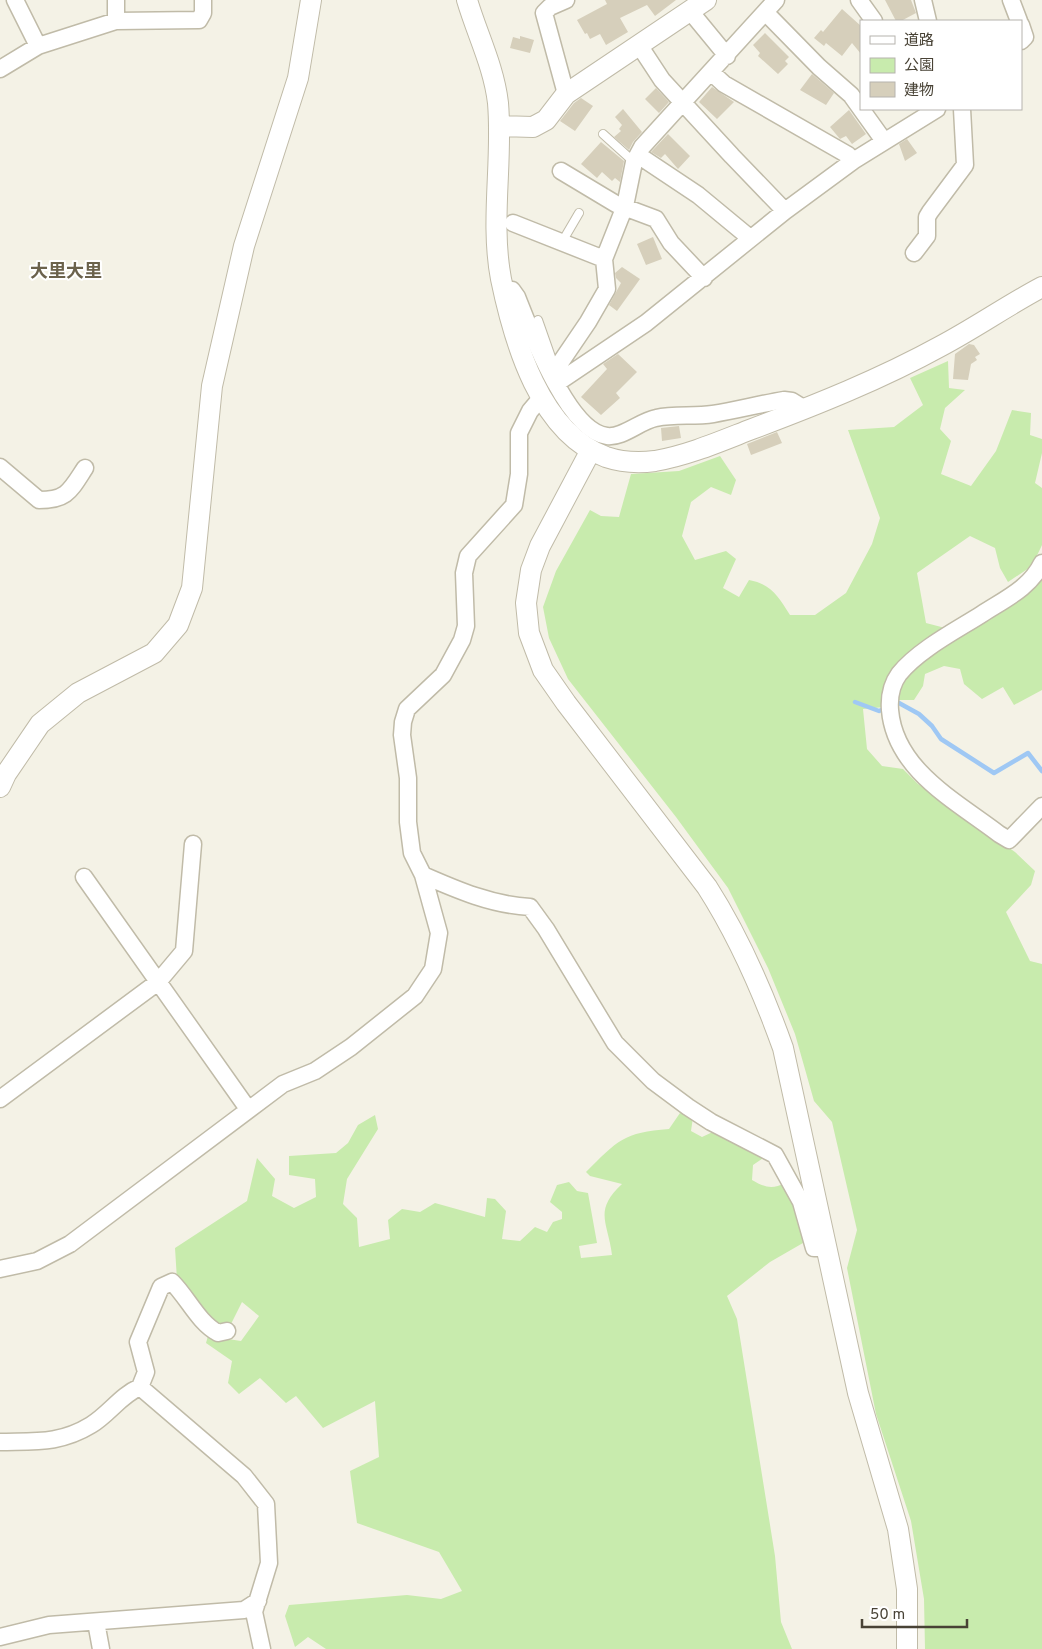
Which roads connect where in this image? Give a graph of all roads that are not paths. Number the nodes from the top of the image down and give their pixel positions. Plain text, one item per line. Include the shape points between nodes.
1 (15, 0) edge
2 (116, 0) edge
3 (203, 0) edge
4 (311, 0) edge
5 (467, 0) edge
6 (566, 0) edge
7 (859, 0) edge
8 (924, 0) edge
9 (1012, 0) edge
10 (698, 6) edge
11 (771, 6) edge
12 (873, 20) edge
13 (928, 20) edge
14 (1019, 20) edge
15 (116, 21) junction
16 (1022, 28) edge
17 (1022, 40) edge
18 (640, 45) junction
19 (38, 46) junction
20 (727, 56) junction
21 (0, 69) edge
22 (711, 72) junction
23 (566, 94) junction
24 (684, 102) junction
25 (860, 108) edge
26 (862, 110) edge
27 (935, 110) edge
28 (962, 110) edge
29 (499, 126) junction
30 (603, 134) dead end
31 (884, 141) junction
32 (636, 158) junction
33 (853, 161) junction
34 (561, 171) dead end
35 (625, 206) junction
36 (785, 211) junction
37 (579, 213) dead end
38 (513, 223) dead end
39 (750, 238) junction
40 (561, 244) junction
41 (914, 253) dead end
42 (604, 259) junction
43 (704, 278) junction
44 (1042, 287) edge
45 (504, 291) junction
46 (538, 320) dead end
47 (555, 375) junction
48 (541, 398) junction
49 (804, 409) junction
50 (592, 450) junction
51 (0, 467) edge
52 (85, 468) dead end
53 (1042, 563) edge
54 (0, 787) edge
55 (1042, 806) edge
56 (194, 844) dead end
57 (424, 875) junction
58 (84, 877) dead end
59 (158, 982) junction
60 (0, 1099) edge
61 (248, 1109) junction
62 (826, 1248) junction
63 (0, 1268) edge
64 (227, 1330) dead end
65 (140, 1386) junction
66 (0, 1442) edge
67 (258, 1601) junction
68 (96, 1622) junction
69 (0, 1637) edge
70 (100, 1649) edge
71 (262, 1649) edge
72 (907, 1649) edge

1 - 19 street
2 - 15 street
3 - 15 street via 203,14 199,20
4 - 54 street via 298,78 244,246 214,377 192,588 178,625 154,653 78,693 40,724
5 - 29 street via 492,75
6 - 23 street via 544,12
7 - 12 street
8 - 13 street
9 - 14 street
10 - 18 street
10 - 20 street
11 - 20 street
11 - 25 street via 819,67 851,95
15 - 19 street
16 - 17 street via 1025,37
18 - 23 street
18 - 24 street via 662,80
19 - 21 street
20 - 22 street
22 - 24 street
22 - 33 street via 724,84 848,155
23 - 29 street via 546,120 533,127
24 - 32 street via 642,147
24 - 36 street
26 - 31 street
27 - 31 street
28 - 41 street via 965,166 927,217 927,236
29 - 45 street via 497,226
30 - 32 lane
31 - 33 street
32 - 35 street
32 - 39 street via 698,195
33 - 36 street
34 - 35 street via 616,204
35 - 42 street
35 - 43 street via 656,219 671,243
36 - 39 street
37 - 40 lane
38 - 40 street
39 - 43 street
40 - 42 street
42 - 47 street via 607,289
43 - 47 street via 646,323
44 - 49 street via 940,347 841,395
45 - 47 street via 512,290 517,296 540,355
45 - 48 street via 524,359
46 - 47 lane
47 - 49 street via 577,418 607,436 655,418 711,414 784,400
48 - 50 street via 561,425
48 - 57 street via 519,433 519,474 514,505 468,556 464,573 466,626 462,640 443,675 407,709 403,722 412,853
49 - 50 street via 693,451 654,461 629,462 608,458
50 - 62 street via 540,546 531,570 526,603 529,633 543,670 688,859 727,918 765,998 783,1048
51 - 52 street via 39,500 55,500 68,494
53 - 55 street via 1028,584 905,667 894,682 890,701 891,720 900,745 921,775 1008,840
56 - 59 street via 184,950
57 - 61 street via 439,933 433,969 415,996 351,1047 315,1071 283,1084
57 - 62 street via 465,893 530,907 615,1043 653,1081 688,1107 774,1155 801,1202 814,1248
58 - 59 street
59 - 60 street
59 - 61 street
61 - 63 street via 70,1244 37,1261
62 - 72 street via 858,1393 898,1529 907,1588
64 - 65 street via 218,1333 207,1327 172,1282 161,1287 138,1342 146,1372
65 - 66 street via 92,1424 57,1440
65 - 67 street via 244,1476 266,1504 269,1563
67 - 68 street via 244,1610
67 - 71 street via 254,1612
68 - 69 street via 49,1625
68 - 70 street

